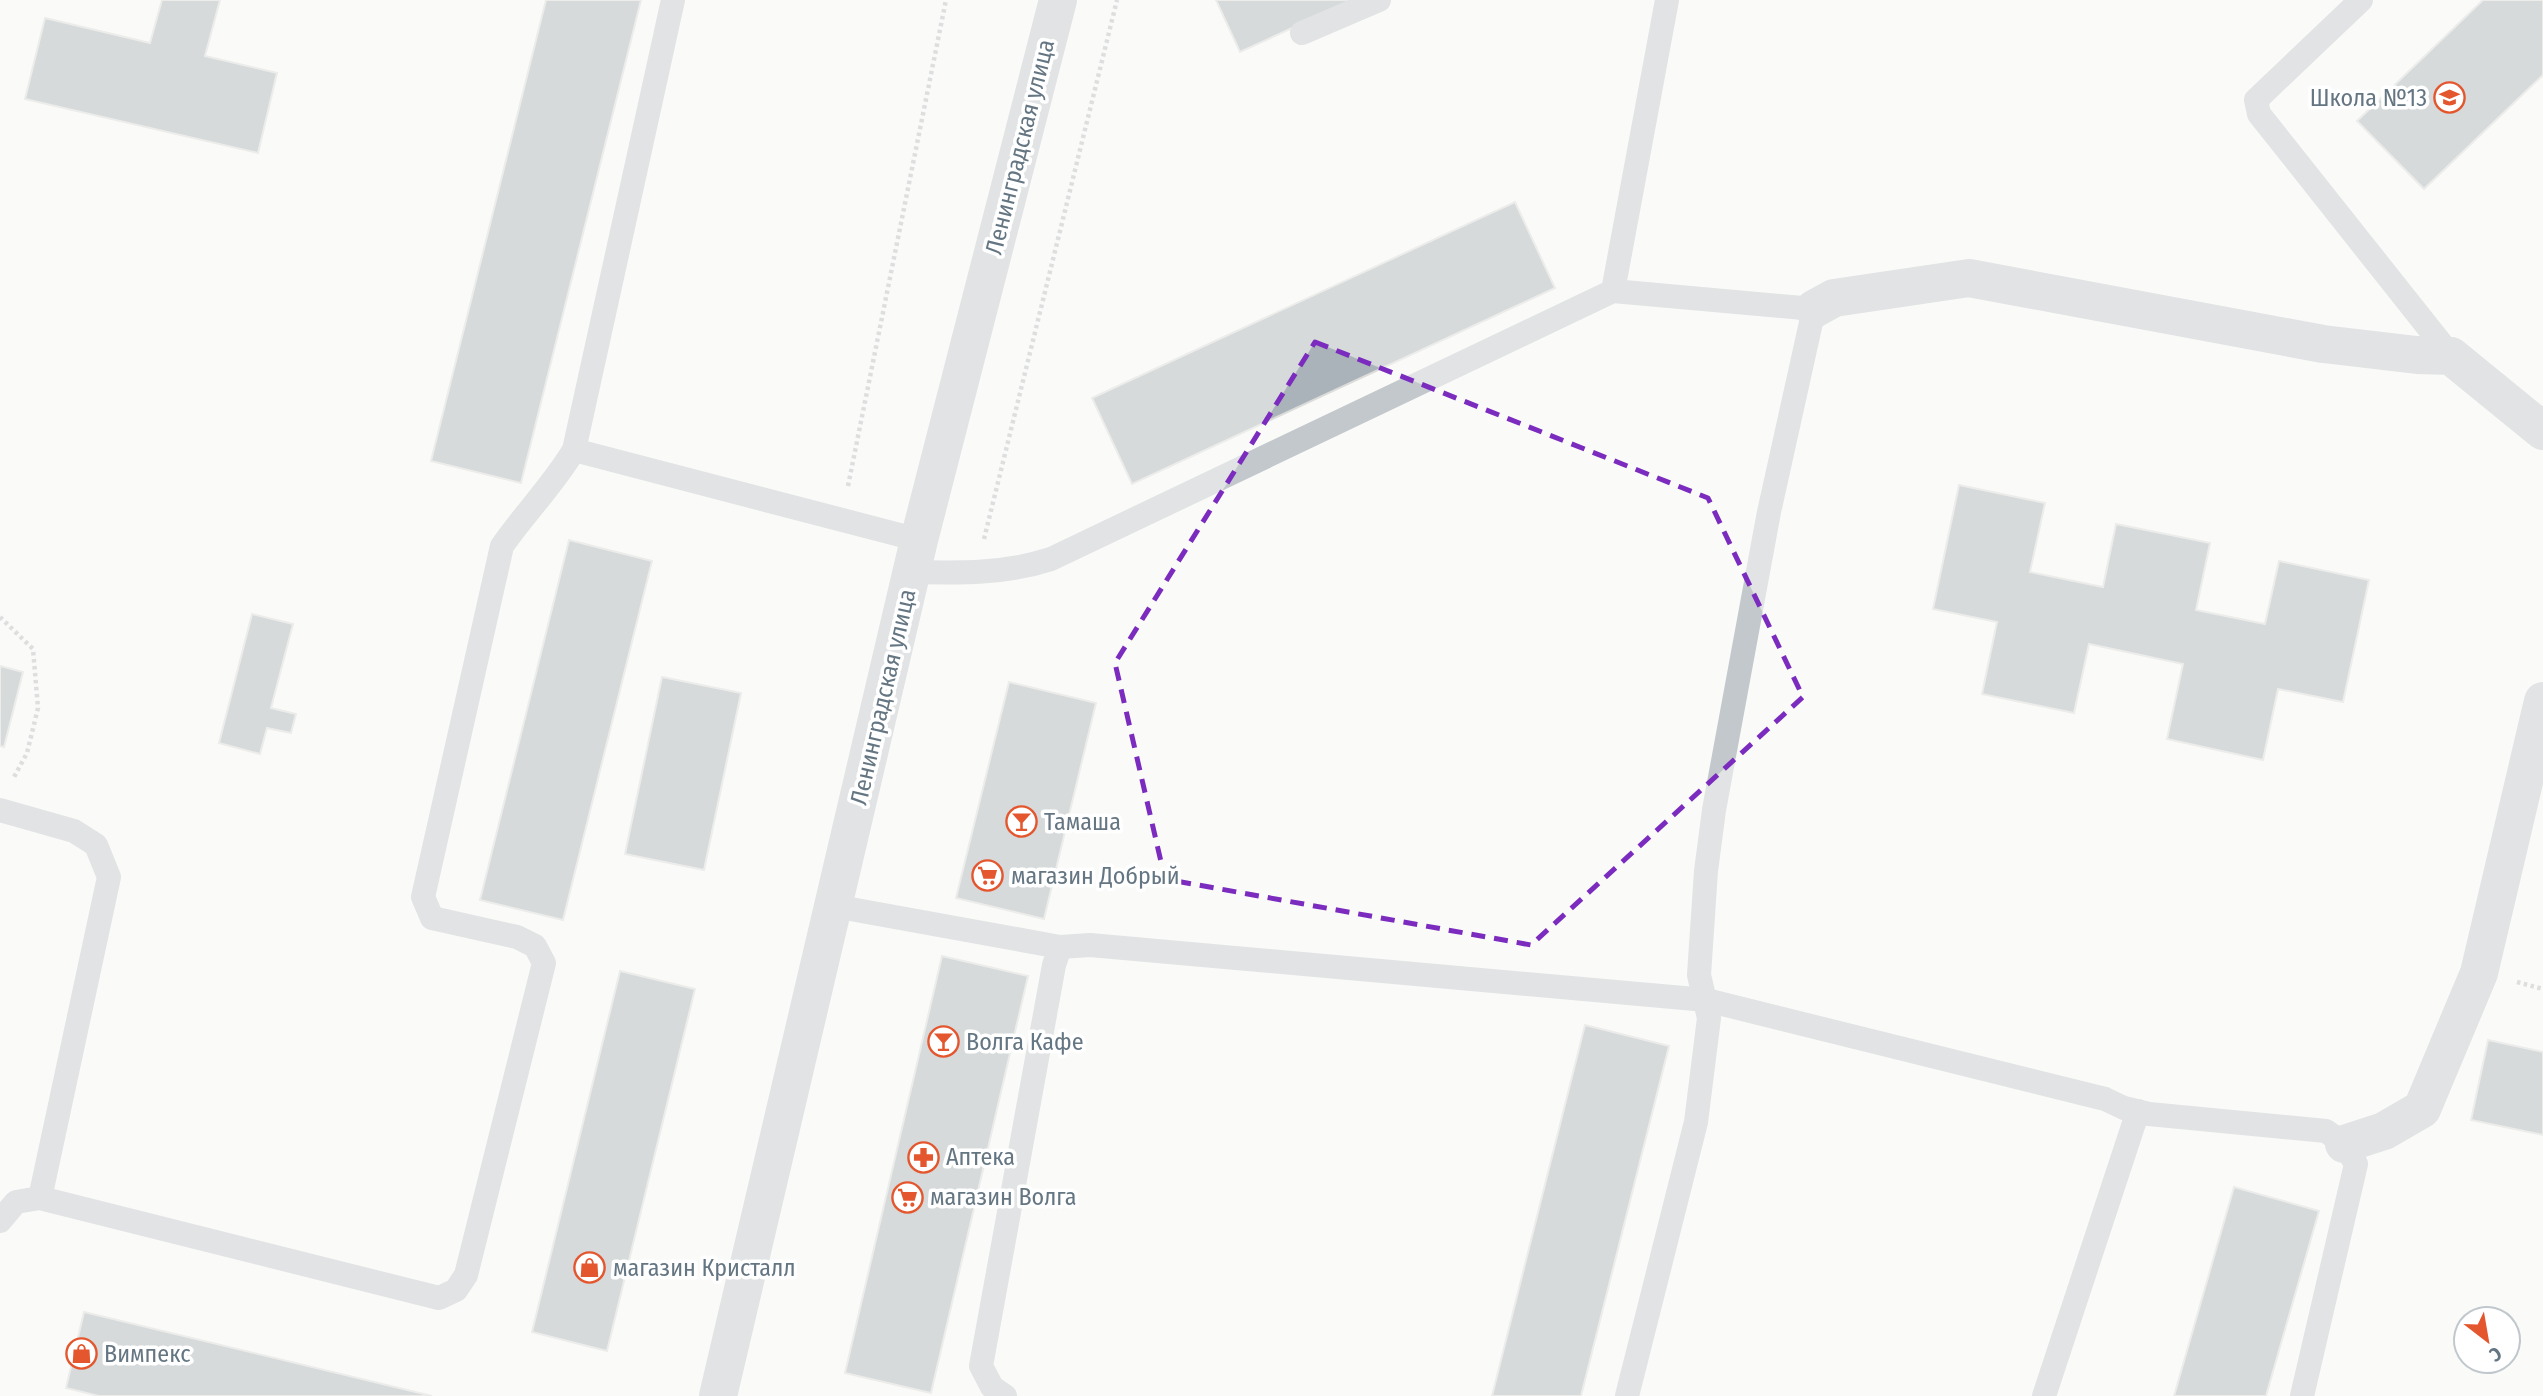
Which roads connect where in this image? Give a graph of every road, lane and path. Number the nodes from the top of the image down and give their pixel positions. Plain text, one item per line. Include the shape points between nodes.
1 (673, 0) edge
2 (946, 0) edge
3 (1058, 0) edge
4 (1117, 0) edge
5 (1378, 0) edge
6 (1667, 0) edge
7 (2361, 0) edge
8 (1302, 33) dead end
9 (1613, 291) junction
10 (1814, 309) junction
11 (2451, 356) junction
12 (2543, 431) edge
13 (574, 450) junction
14 (841, 520) junction
15 (916, 556) junction
16 (976, 573) junction
17 (0, 617) edge
18 (2543, 701) edge
19 (11, 784) dead end
20 (0, 810) edge
21 (834, 905) junction
22 (1060, 947) junction
23 (1706, 1000) junction
24 (2138, 1111) junction
25 (2344, 1144) junction
26 (40, 1198) junction
27 (0, 1221) edge
28 (718, 1396) edge
29 (1005, 1396) edge
30 (1627, 1396) edge
31 (2043, 1396) edge
32 (2302, 1396) edge

1 - 13 lane
2 - 14 path
3 - 15 street, Ленинградская улица
4 - 16 path
5 - 8 lane
6 - 9 lane
7 - 11 lane via 2256,100 2259,114
9 - 10 lane
9 - 16 lane via 1051,559 1025,568
10 - 11 street via 1835,298 1969,278 2323,344
10 - 23 lane via 1769,512 1714,810 1699,975
11 - 12 street
13 - 14 lane
13 - 26 lane via 502,546 423,897 432,918 517,937 535,946 544,963 466,1275 456,1290 439,1298
14 - 15 lane
15 - 16 lane
15 - 21 street, Ленинградская улица
17 - 19 path via 33,649 38,708 27,753
18 - 25 street via 2479,973 2422,1109 2384,1131
20 - 26 lane via 74,831 96,845 109,877
21 - 22 lane
21 - 28 street, Ленинградская улица
22 - 23 lane via 1090,945
22 - 29 lane via 981,1366 992,1387
23 - 24 lane
23 - 30 lane via 1709,1018 1696,1122
24 - 25 lane via 2326,1131
24 - 31 lane
25 - 32 lane via 2356,1164
26 - 27 lane via 16,1202

